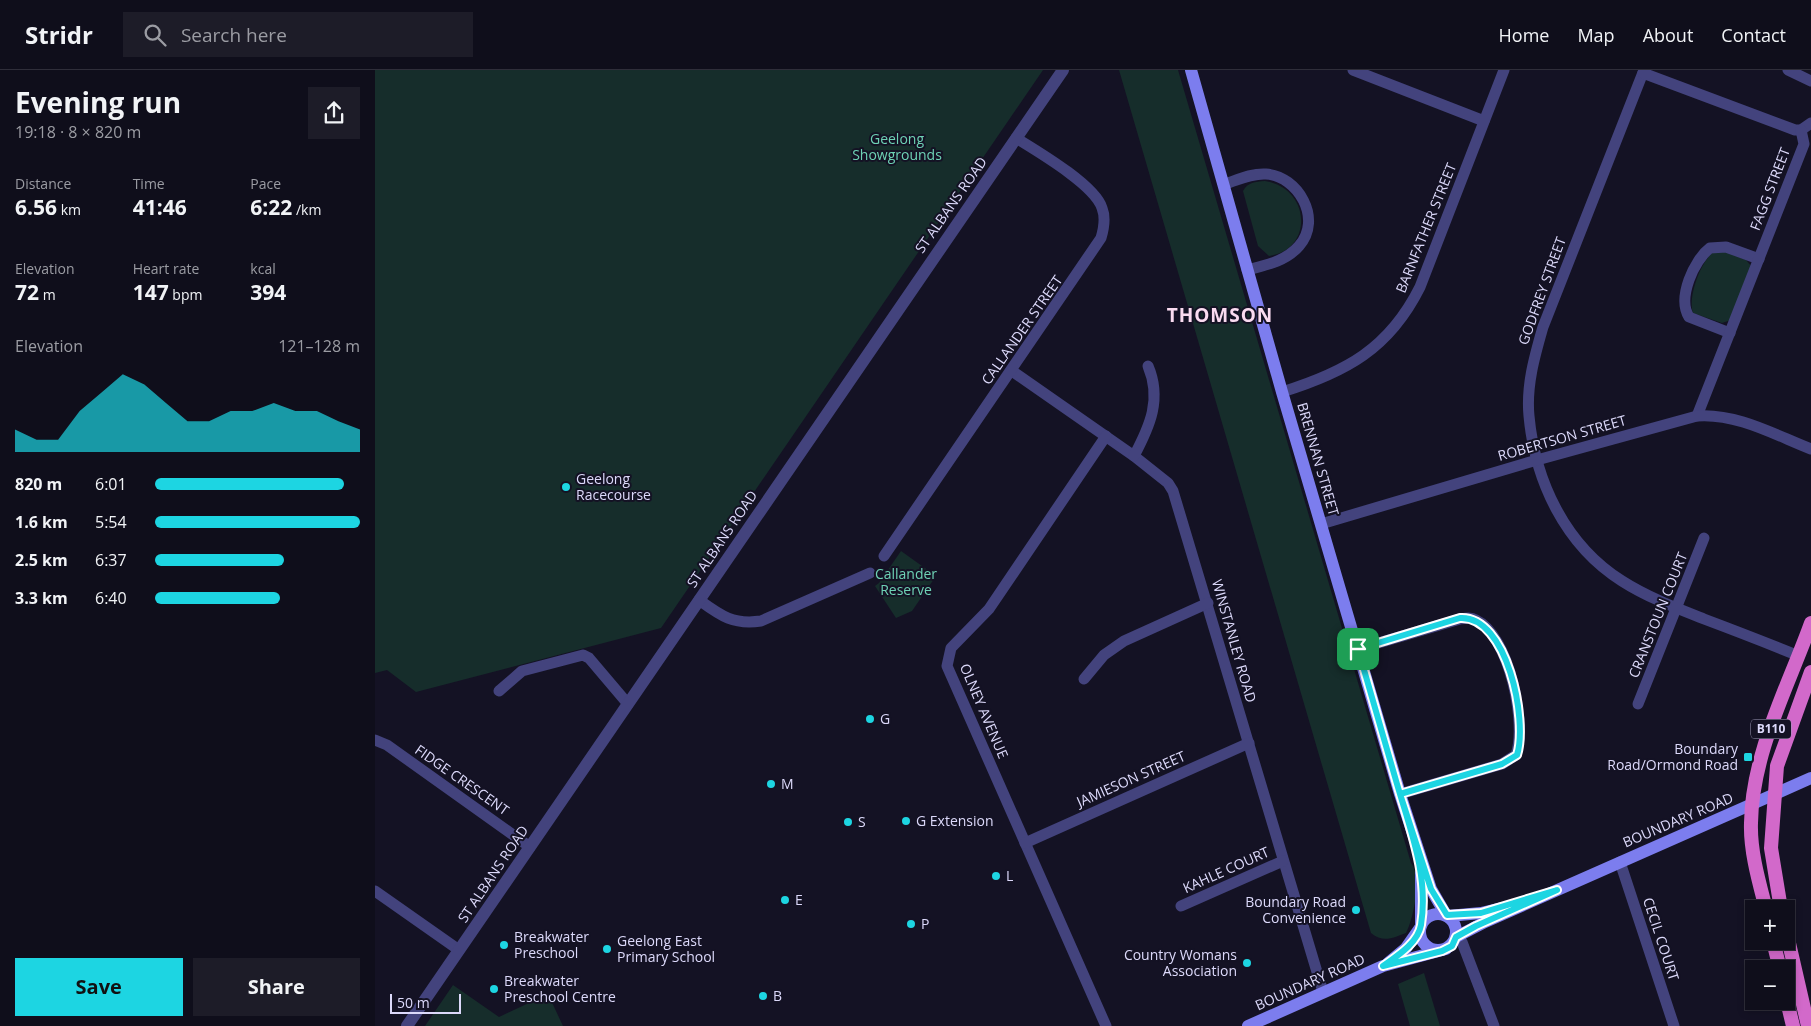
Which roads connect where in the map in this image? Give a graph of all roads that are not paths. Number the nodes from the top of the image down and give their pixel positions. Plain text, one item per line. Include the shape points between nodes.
1 (1063, 70) edge
2 (1191, 70) edge
3 (1353, 70) edge
4 (1504, 70) edge
5 (1788, 70) edge
6 (1643, 71) edge
7 (1811, 81) edge
8 (1484, 122) junction
9 (1806, 126) edge
10 (1016, 138) junction
11 (1225, 184) junction
12 (1759, 259) junction
13 (1247, 270) junction
14 (1730, 333) junction
15 (1148, 366) dead end
16 (1012, 371) junction
17 (1282, 392) junction
18 (1697, 416) junction
19 (1106, 436) junction
20 (1811, 449) edge
21 (1134, 456) junction
22 (1537, 460) junction
23 (1321, 524) junction
24 (1704, 538) dead end
25 (885, 556) dead end
26 (870, 573) dead end
27 (699, 600) junction
28 (1208, 603) junction
29 (1678, 608) junction
30 (1811, 623) edge
31 (1358, 649) junction
32 (1799, 656) junction
33 (1811, 672) edge
34 (1084, 679) dead end
35 (499, 691) dead end
36 (628, 704) junction
37 (1638, 704) dead end
38 (375, 740) edge
39 (1249, 743) junction
40 (1811, 778) edge
41 (1400, 794) junction
42 (1775, 794) junction
43 (1752, 805) junction
44 (1025, 843) junction
45 (530, 847) junction
46 (1419, 856) junction
47 (1283, 861) junction
48 (1620, 862) junction
49 (1557, 890) junction
50 (375, 891) edge
51 (1764, 900) edge
52 (1780, 900) edge
53 (1181, 906) dead end
54 (1447, 916) junction
55 (1421, 926) junction
56 (1452, 943) junction
57 (459, 950) junction
58 (1791, 950) edge
59 (1383, 966) junction
60 (1323, 992) junction
61 (1789, 1010) edge
62 (407, 1026) edge
63 (1106, 1026) edge
64 (1248, 1026) edge
65 (1494, 1026) edge
66 (1673, 1026) edge
67 (1793, 1026) edge
68 (1808, 1026) edge

1 - 10 street, ST ALBANS ROAD
2 - 11 main road, BRENNAN STREET
3 - 8 street
4 - 8 street, BARNFATHER STREET
5 - 7 street
6 - 9 street via 1795,130
6 - 22 street, GODFREY STREET via 1543,326 1533,360 1528,415
8 - 17 street, BARNFATHER STREET via 1420,287 1408,310 1391,332 1361,359 1329,376
9 - 12 street, FAGG STREET via 1804,144
10 - 16 street, CALLANDER STREET via 1092,191 1104,216 1101,238 1092,254
10 - 27 street, ST ALBANS ROAD
11 - 13 main road, BRENNAN STREET
11 - 13 street via 1264,173 1276,175 1293,185 1305,202 1308,221 1301,244 1278,261
12 - 14 street, FAGG STREET
12 - 14 street via 1726,247 1710,248 1700,257 1689,282 1685,302 1689,317
13 - 17 main road, BRENNAN STREET
14 - 18 street, FAGG STREET
15 - 21 street via 1154,385 1153,412
16 - 19 street, WINSTANLEY ROAD
16 - 25 street, CALLANDER STREET
17 - 23 main road, BRENNAN STREET
18 - 20 street, ROBERTSON STREET via 1736,419
18 - 22 street, ROBERTSON STREET
19 - 21 street, WINSTANLEY ROAD
19 - 44 street, OLNEY AVENUE via 989,609 951,648 947,659
21 - 28 street, WINSTANLEY ROAD via 1173,490
22 - 23 street, ROBERTSON STREET
22 - 29 street, GODFREY STREET via 1551,500 1587,552 1620,580
23 - 31 main road, BRENNAN STREET
24 - 29 street, CRANSTOUN COURT
26 - 27 street via 763,621 744,623 729,620
27 - 36 street, ST ALBANS ROAD
28 - 34 street via 1125,641 1105,655
28 - 39 street, WINSTANLEY ROAD
29 - 32 street, GODFREY STREET
29 - 37 street, CRANSTOUN COURT
30 - 32 highway, B110
31 - 41 main road, BRENNAN STREET
31 - 41 street via 1460,618 1471,618 1478,620 1494,638 1514,683 1521,730 1517,755 1502,764
32 - 43 highway, B110 via 1768,738
33 - 42 highway, B110 via 1778,762
35 - 36 street via 522,670 583,655
36 - 45 street, ST ALBANS ROAD
38 - 45 street, FIDGE CRESCENT via 387,745
39 - 44 street, JAMIESON STREET
39 - 47 street, WINSTANLEY ROAD
40 - 42 main road, BOUNDARY ROAD
41 - 46 main road, BRENNAN STREET
42 - 43 main road, BOUNDARY ROAD
42 - 52 highway, B110 via 1771,848
43 - 48 main road, BOUNDARY ROAD
43 - 51 highway, B110 via 1751,834
44 - 63 street, OLNEY AVENUE
45 - 57 street, ST ALBANS ROAD
46 - 54 main road, BRENNAN STREET via 1433,893
46 - 55 main road, BRENNAN STREET
47 - 53 street, KAHLE COURT
47 - 60 street, WINSTANLEY ROAD
48 - 49 main road, BOUNDARY ROAD
48 - 66 street, CECIL COURT
49 - 54 main road, BOUNDARY ROAD via 1493,910
49 - 56 main road, BOUNDARY ROAD
50 - 57 street
54 - 55 main road, BOUNDARY ROAD via 1431,915
54 - 56 main road, BRENNAN STREET via 1455,925
55 - 56 main road via 1421,936 1427,946 1435,950
55 - 59 main road, BOUNDARY ROAD via 1407,948
56 - 59 main road, BOUNDARY ROAD
56 - 65 street via 1461,941
57 - 62 street, ST ALBANS ROAD
58 - 68 highway
59 - 60 main road, BOUNDARY ROAD
60 - 64 main road, BOUNDARY ROAD
61 - 67 highway

